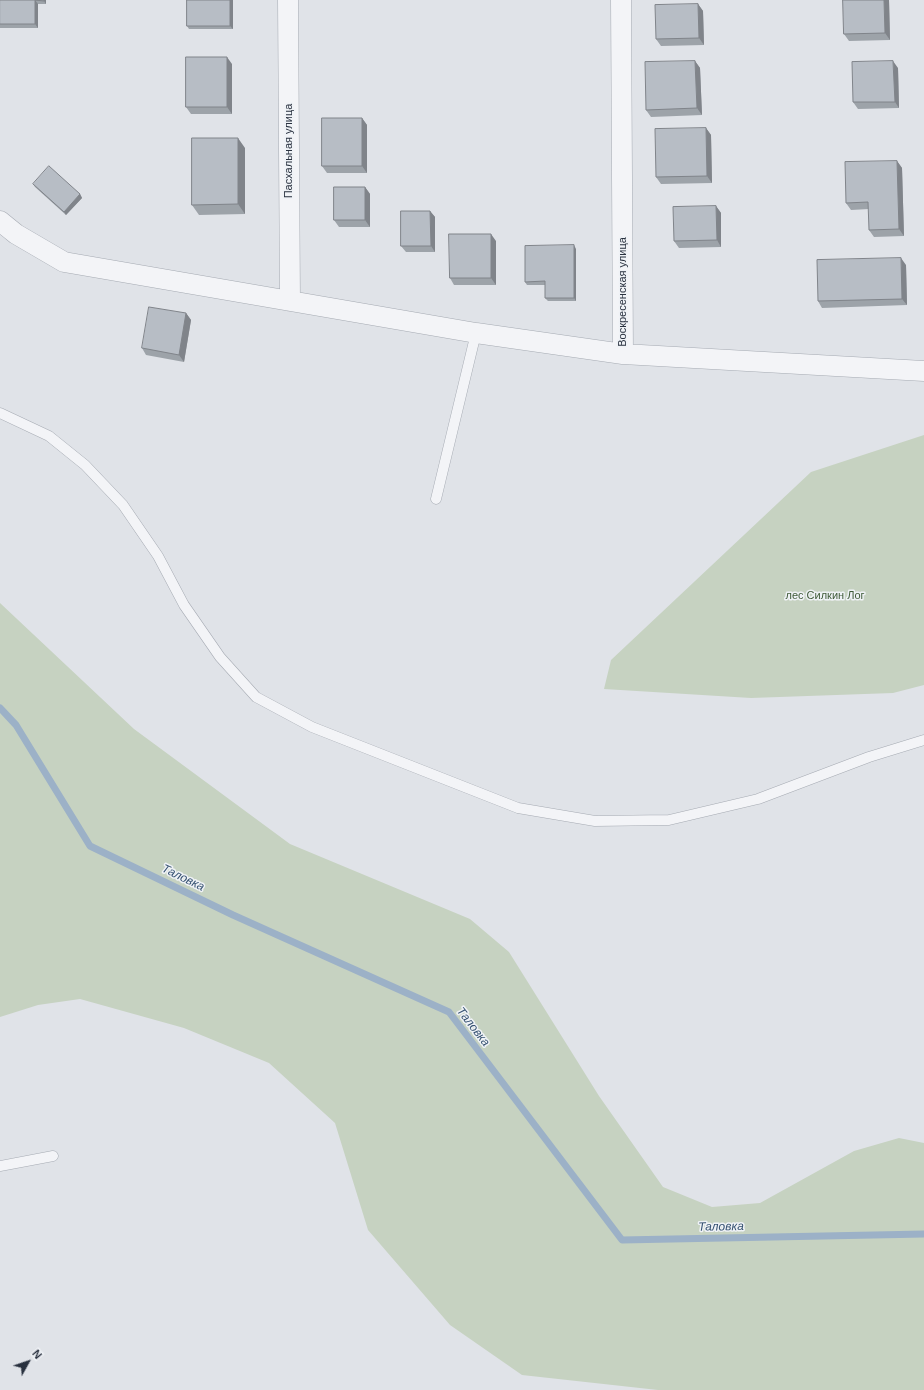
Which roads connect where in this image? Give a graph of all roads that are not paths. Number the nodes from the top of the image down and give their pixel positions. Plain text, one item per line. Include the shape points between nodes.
1 (288, 0) edge
2 (621, 0) edge
3 (0, 221) edge
4 (290, 301) junction
5 (476, 333) junction
6 (623, 354) junction
7 (924, 371) edge
8 (0, 414) edge
9 (436, 499) dead end
10 (924, 740) edge
11 (53, 1156) dead end
12 (0, 1166) edge

1 - 4 street, Пасхальная улица
2 - 6 street, Воскресенская улица
3 - 4 street via 16,234 64,262
4 - 5 street
5 - 6 street
5 - 9 lane
6 - 7 street, Воскресенская улица
8 - 10 lane via 49,436 85,465 123,505 158,556 184,605 220,657 256,697 312,727 518,808 595,821 670,820 758,799 869,757
11 - 12 lane

